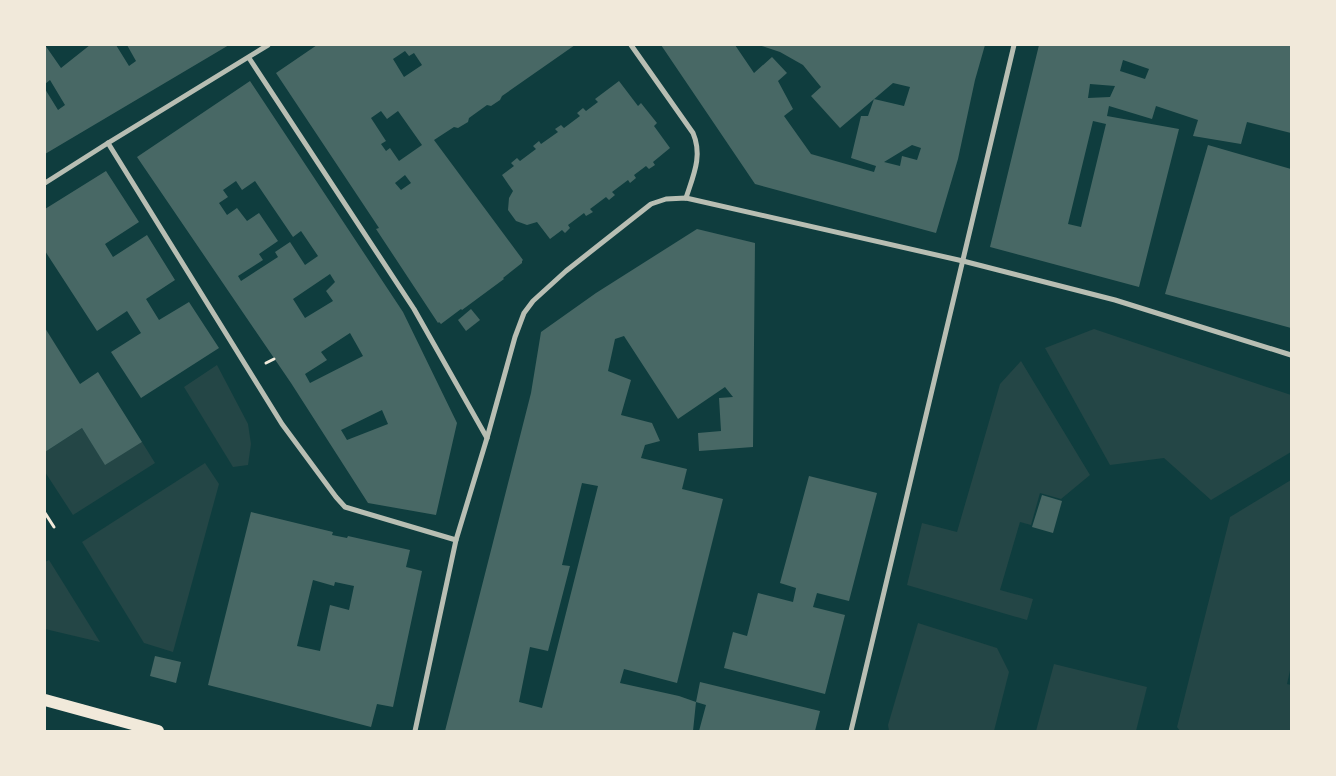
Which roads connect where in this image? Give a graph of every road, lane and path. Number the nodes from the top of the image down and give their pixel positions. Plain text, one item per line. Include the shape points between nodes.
1 (268, 45) edge
2 (631, 45) edge
3 (1014, 45) edge
4 (249, 58) junction
5 (108, 143) junction
6 (45, 183) edge
7 (686, 198) junction
8 (962, 260) junction
9 (1291, 355) edge
10 (487, 438) junction
11 (45, 513) edge
12 (54, 527) dead end
13 (456, 540) junction
14 (45, 700) edge
15 (158, 731) edge
16 (414, 731) edge
17 (851, 731) edge

1 - 4 street
2 - 7 street via 697,141 695,167
3 - 8 street
4 - 5 street
4 - 10 street via 414,309
5 - 6 street
5 - 13 street via 282,424 336,497 345,507
7 - 8 street
7 - 10 street via 651,204 566,271 527,308 520,320
8 - 9 street via 1114,300
8 - 17 street
10 - 13 street
11 - 12 path
13 - 16 street
14 - 15 main road

